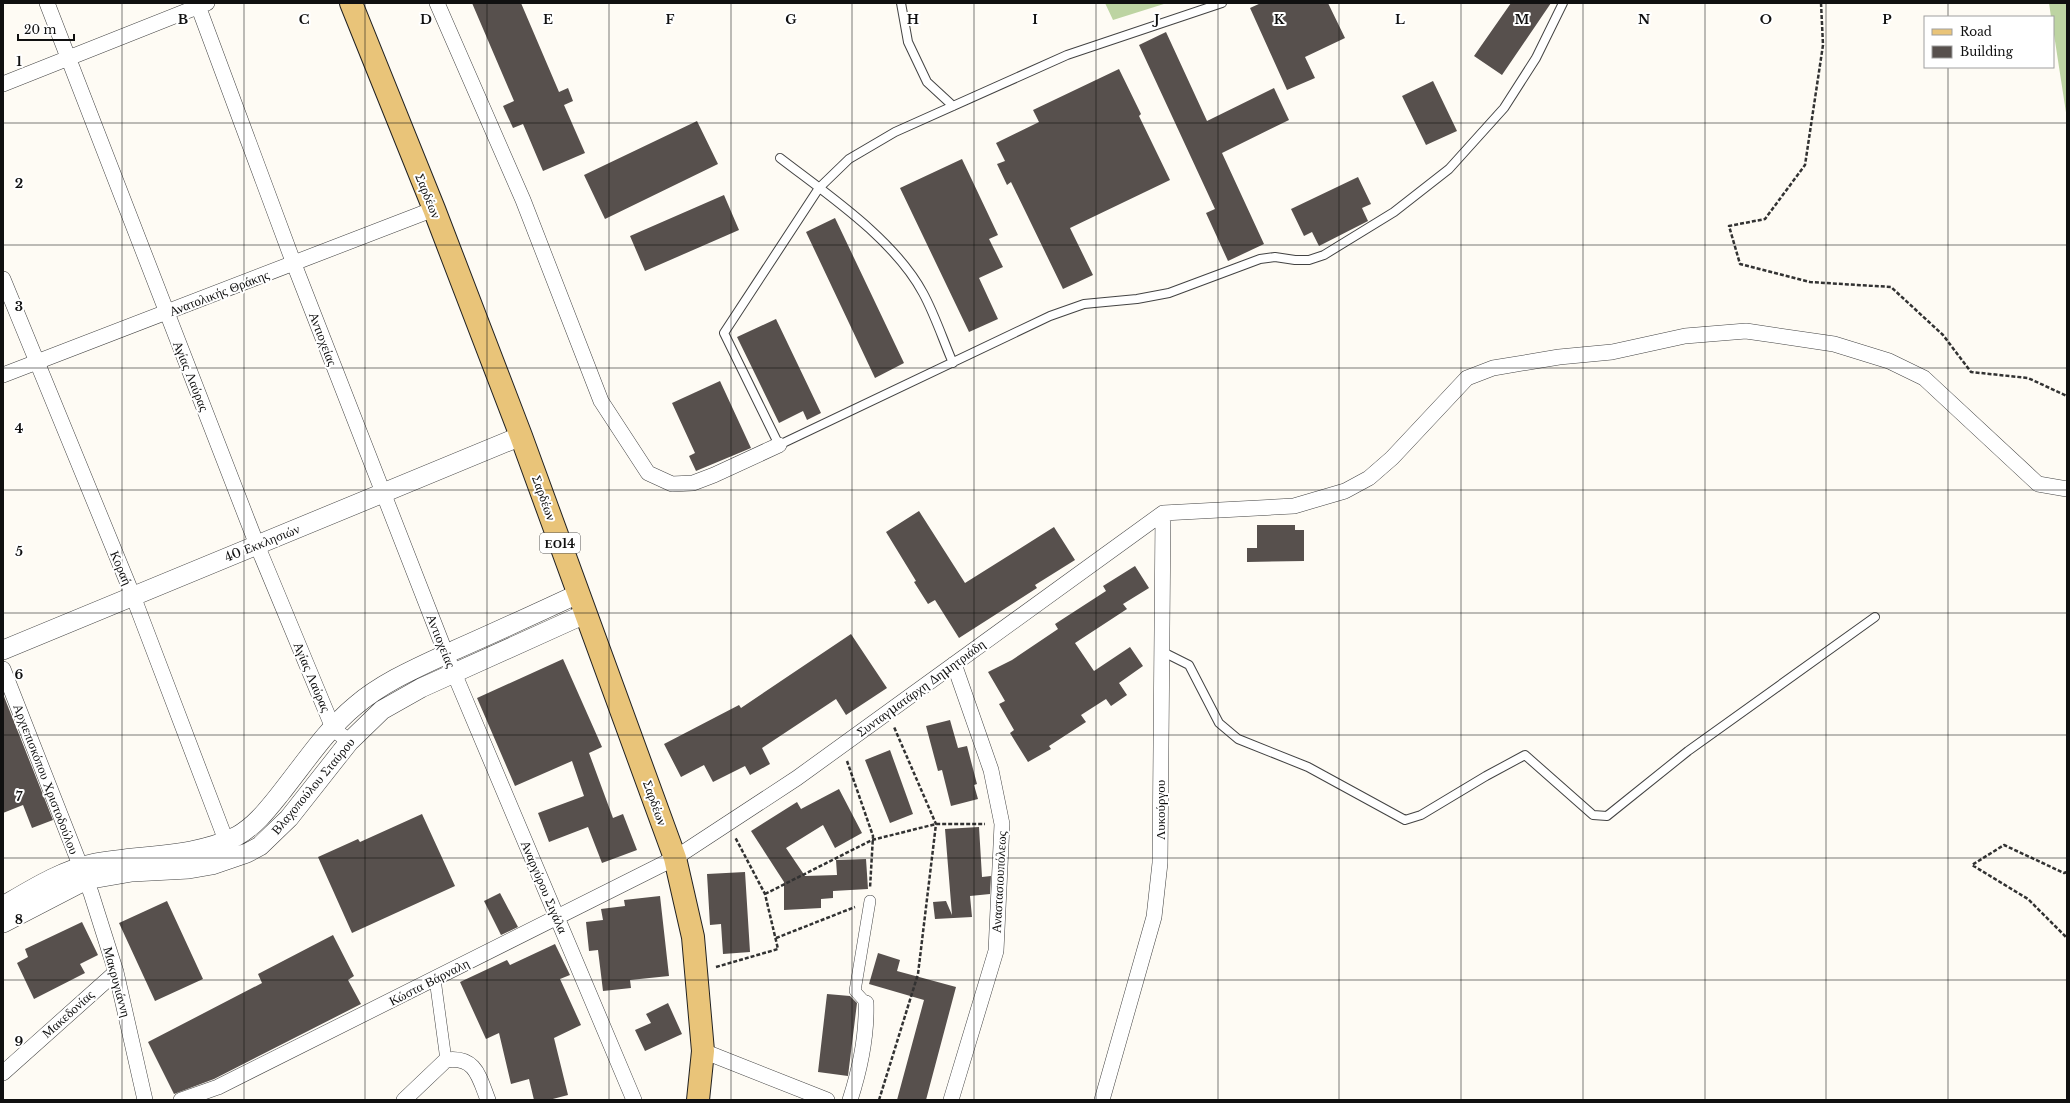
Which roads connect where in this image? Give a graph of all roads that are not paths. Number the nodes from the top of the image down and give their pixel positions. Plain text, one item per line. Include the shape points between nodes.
1 (47, 3) edge
2 (351, 3) edge
3 (437, 3) edge
4 (901, 3) edge
5 (1222, 3) edge
6 (1563, 3) edge
7 (201, 4) edge
8 (69, 58) junction
9 (3, 84) edge
10 (953, 106) junction
11 (780, 158) dead end
12 (818, 188) junction
13 (434, 209) junction
14 (294, 264) junction
15 (3, 279) edge
16 (166, 312) junction
17 (36, 362) junction
18 (953, 363) junction
19 (3, 375) edge
20 (521, 436) junction
21 (779, 445) junction
22 (2067, 489) edge
23 (383, 493) junction
24 (1163, 513) junction
25 (257, 545) junction
26 (133, 596) junction
27 (582, 604) junction
28 (1875, 617) dead end
29 (3, 650) edge
30 (1162, 651) junction
31 (446, 654) junction
32 (954, 664) junction
33 (3, 669) edge
34 (454, 673) junction
35 (334, 728) junction
36 (349, 742) junction
37 (226, 840) junction
38 (675, 858) junction
39 (233, 859) junction
40 (83, 874) junction
41 (870, 901) road end
42 (3, 906) edge
43 (556, 916) junction
44 (3, 923) edge
45 (116, 972) junction
46 (435, 979) junction
47 (866, 1003) joint
48 (703, 1051) junction
49 (446, 1060) junction
50 (3, 1073) edge
51 (145, 1100) edge
52 (182, 1100) edge
53 (404, 1100) edge
54 (488, 1100) edge
55 (634, 1100) edge
56 (698, 1100) edge
57 (827, 1100) edge
58 (850, 1100) edge
59 (951, 1100) edge
60 (1102, 1100) edge

1 - 8 street, Αγίας Λαύρας
2 - 13 main road, Σαρδέων / ΕΟ14
3 - 21 street via 523,200 601,401 648,473 672,484 693,482
4 - 10 lane via 908,42 927,82
5 - 10 lane via 1067,54
6 - 18 lane via 1536,58 1504,108 1449,169 1394,212 1343,245 1324,256 1309,260 1275,257 1260,259 1169,293 1084,304 1050,316
7 - 8 street
7 - 14 street, Αντιοχείας
8 - 9 street
8 - 16 street, Αγίας Λαύρας
10 - 12 lane via 895,132 849,158
11 - 12 lane
12 - 18 lane via 863,224 899,259 923,292
12 - 21 lane via 724,333
13 - 14 street, Ανατολικής Θράκης
13 - 20 main road, Σαρδέων / ΕΟ14
14 - 16 street, Ανατολικής Θράκης
14 - 23 street, Αντιοχείας
15 - 17 street, Κοραή
16 - 17 street, Ανατολικής Θράκης
16 - 25 street, Αγίας Λαύρας
17 - 19 street, Ανατολικής Θράκης
17 - 26 street, Κοραή
18 - 21 lane
20 - 23 street, 40 Εκκλησιών
20 - 27 main road, Σαρδέων / ΕΟ14
22 - 24 street via 2038,484 1924,378 1889,361 1834,344 1746,331 1685,336 1612,352 1559,357 1492,368 1467,378 1392,458 1369,478 1345,491 1294,506
23 - 25 street, 40 Εκκλησιών
23 - 31 street, Αντιοχείας
24 - 30 street, Λυκούργου
24 - 32 street, Συνταγματάρχη Δημητριάδη
25 - 26 street, 40 Εκκλησιών
25 - 35 street, Αγίας Λαύρας
26 - 29 street, 40 Εκκλησιών
26 - 37 street, Κοραή
27 - 31 street, Βλαχοπούλου Σταύρου
27 - 34 street, Βλαχοπούλου Σταύρου
27 - 38 main road, Σαρδέων / ΕΟ14
28 - 30 lane via 1688,751 1607,816 1593,815 1525,755 1421,815 1405,820 1308,767 1238,739 1219,723 1189,665
30 - 60 street, Λυκούργου via 1160,863 1154,917
31 - 34 street, Αντιοχείας
31 - 35 street, Βλαχοπούλου Σταύρου via 370,693
32 - 38 street, Συνταγματάρχη Δημητριάδη via 842,746
32 - 59 street, Αναστασιουπόλεως via 991,770 1002,824 996,952
33 - 40 street, Αρχιεπισκόπου Χριστοδούλου
34 - 36 street, Βλαχοπούλου Σταύρου via 396,701 368,722
34 - 43 street, Αναργύρου Σιγάλα
35 - 36 street, Αγίας Λαύρας
35 - 37 street, Βλαχοπούλου Σταύρου via 250,828
36 - 39 street, Βλαχοπούλου Σταύρου via 275,833 260,846
37 - 39 street, Κοραή
37 - 40 street, Βλαχοπούλου Σταύρου via 207,847 115,859
38 - 43 street, Κώστα Βάρναλη
38 - 48 main road, Σαρδέων / ΕΟ14 via 690,918
39 - 40 street, Βλαχοπούλου Σταύρου via 189,869
40 - 42 street, Βλαχοπούλου Σταύρου via 44,883
40 - 44 street, Βλαχοπούλου Σταύρου
40 - 45 street, Μακρυγιάννη
41 - 47 street via 855,991
43 - 46 street, Κώστα Βάρναλη
43 - 55 street, Αναργύρου Σιγάλα
45 - 50 street, Μακεδονίας
45 - 51 street, Μακρυγιάννη
46 - 49 street
46 - 52 street, Κώστα Βάρναλη via 218,1087
47 - 58 street via 866,1024 858,1075
48 - 56 main road, Σαρδέων / ΕΟ14
48 - 57 street
49 - 53 street
49 - 54 street via 465,1060 473,1067

